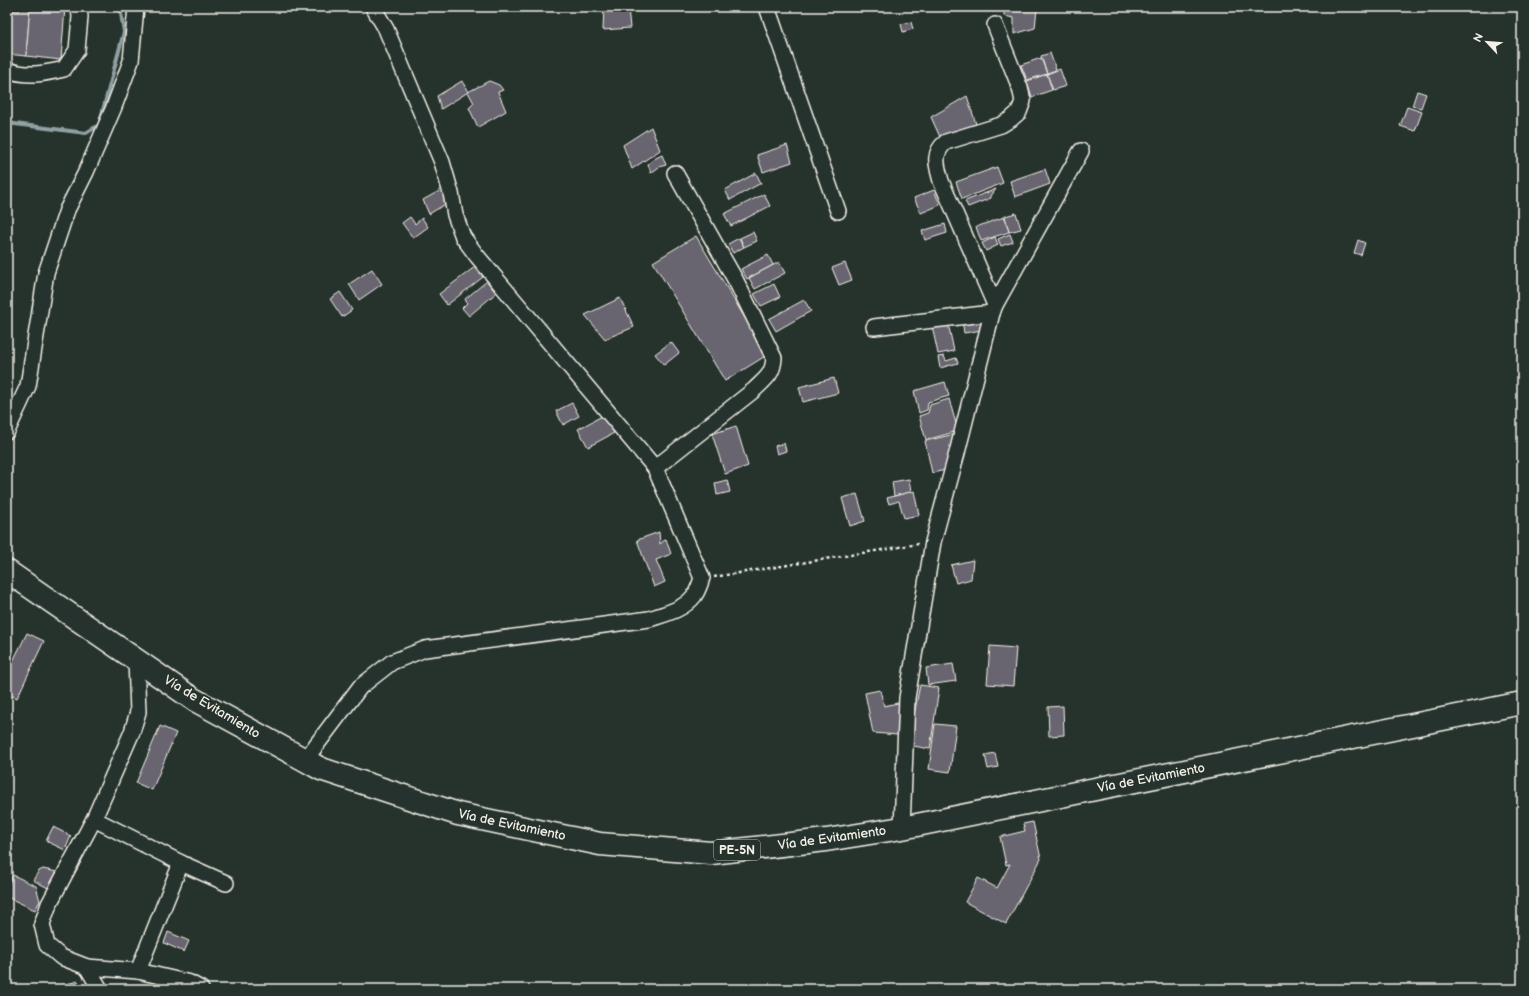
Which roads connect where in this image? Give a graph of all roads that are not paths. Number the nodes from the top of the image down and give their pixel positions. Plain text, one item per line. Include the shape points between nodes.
1 (79, 7) edge
2 (136, 7) edge
3 (373, 7) edge
4 (767, 7) edge
5 (995, 25) dead end
6 (7, 70) edge
7 (1082, 152) dead end
8 (675, 173) dead end
9 (838, 211) dead end
10 (994, 309) junction
11 (874, 327) dead end
12 (7, 431) edge
13 (655, 468) junction
14 (7, 570) edge
15 (136, 660) junction
16 (1522, 703) edge
17 (305, 760) junction
18 (94, 819) junction
19 (902, 828) junction
20 (180, 863) junction
21 (226, 883) dead end
22 (87, 967) junction
23 (138, 971) junction
24 (100, 989) edge
25 (201, 989) edge

1 - 6 street via 77,50 64,69 41,75
2 - 12 street via 132,61 86,172 67,210 46,273 28,386
3 - 13 street via 386,29 442,162 455,215 464,237 477,256
4 - 9 street
5 - 10 street via 1020,88 1023,100 1018,112 1001,125 946,142 940,147 937,156 942,181
7 - 10 street
8 - 13 street via 736,281 774,358 774,363 766,378 754,390
10 - 11 street
10 - 19 street via 933,542 907,698
13 - 17 street via 702,578 695,595 682,607 648,619 425,649 392,662 360,687
14 - 15 highway, Vía de Evitamiento / PE-5N
15 - 17 highway, Vía de Evitamiento / PE-5N via 193,699
15 - 18 street via 138,712 132,732
16 - 19 highway, Vía de Evitamiento / PE-5N
17 - 19 highway, Vía de Evitamiento / PE-5N via 321,769 458,814 600,844 711,853 826,840
18 - 20 street
18 - 22 street via 49,904 42,924 47,945 61,957
20 - 21 street
20 - 23 street
22 - 23 street
22 - 24 street
23 - 25 street via 190,982

